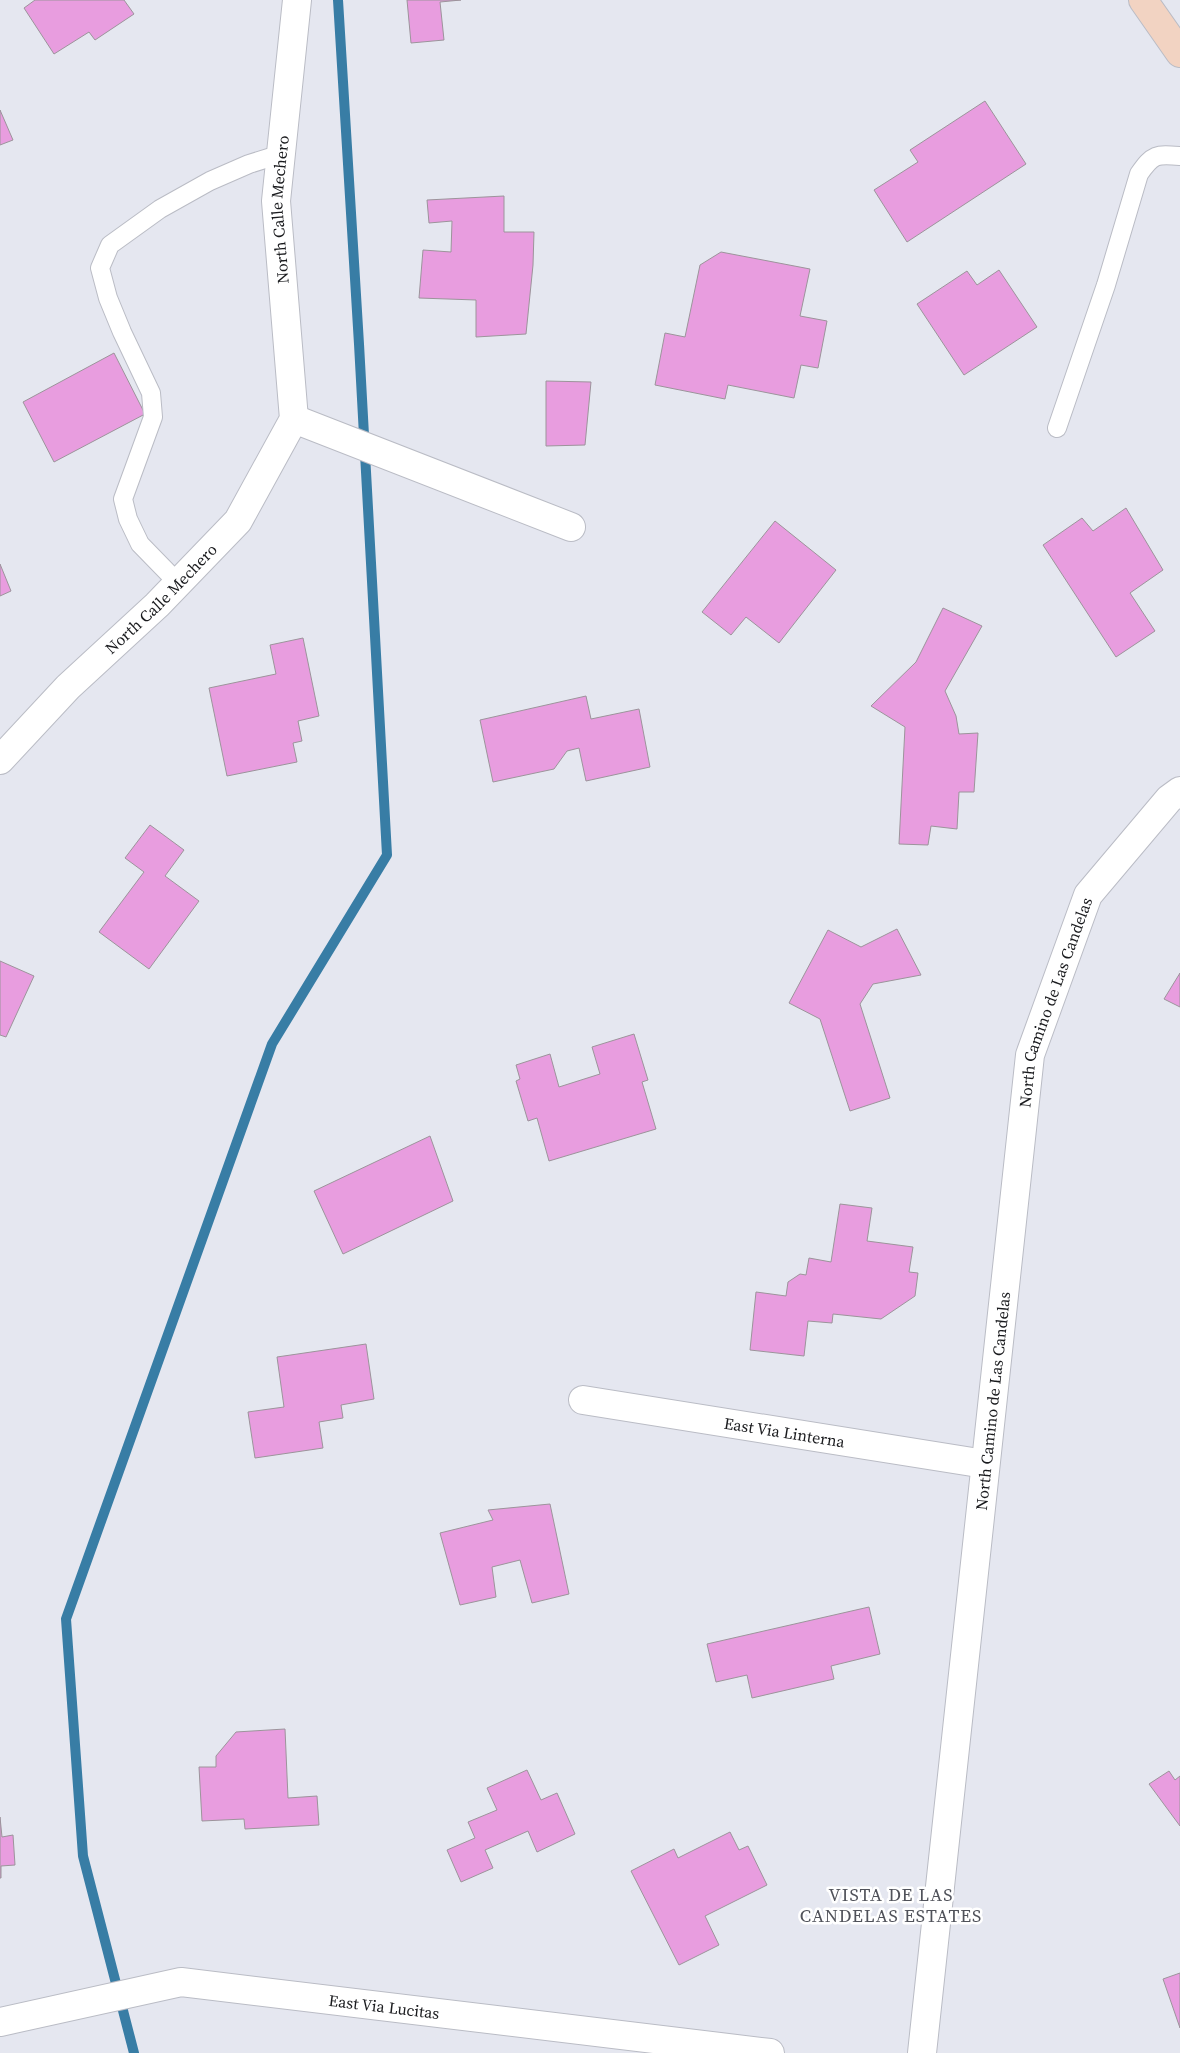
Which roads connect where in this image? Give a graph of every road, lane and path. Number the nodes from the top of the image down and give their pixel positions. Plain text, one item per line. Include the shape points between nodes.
1 (297, 0) edge
2 (1144, 0) edge
3 (1180, 53) edge
4 (281, 154) junction
5 (1180, 156) edge
6 (294, 419) junction
7 (1057, 428) dead end
8 (571, 527) dead end
9 (178, 583) junction
10 (0, 760) edge
11 (1180, 791) edge
12 (583, 1400) dead end
13 (986, 1464) junction
14 (0, 2022) edge
15 (770, 2053) edge
16 (922, 2053) edge

1 - 4 street, North Calle Mechero
2 - 3 main road
4 - 6 street, North Calle Mechero via 276,200
4 - 9 lane via 210,181 160,209 110,245 100,268 108,298 151,393 153,417 123,499 140,544
5 - 7 lane via 1160,154 1149,159 1139,174 1106,285
6 - 8 street
6 - 9 street, North Calle Mechero via 238,521
9 - 10 street, North Calle Mechero via 68,686
11 - 13 street, North Camino de Las Candelas via 1169,799 1088,895 1030,1055
12 - 13 street, East Via Linterna
13 - 16 street, North Camino de Las Candelas
14 - 15 street, East Via Lucitas via 181,1982

